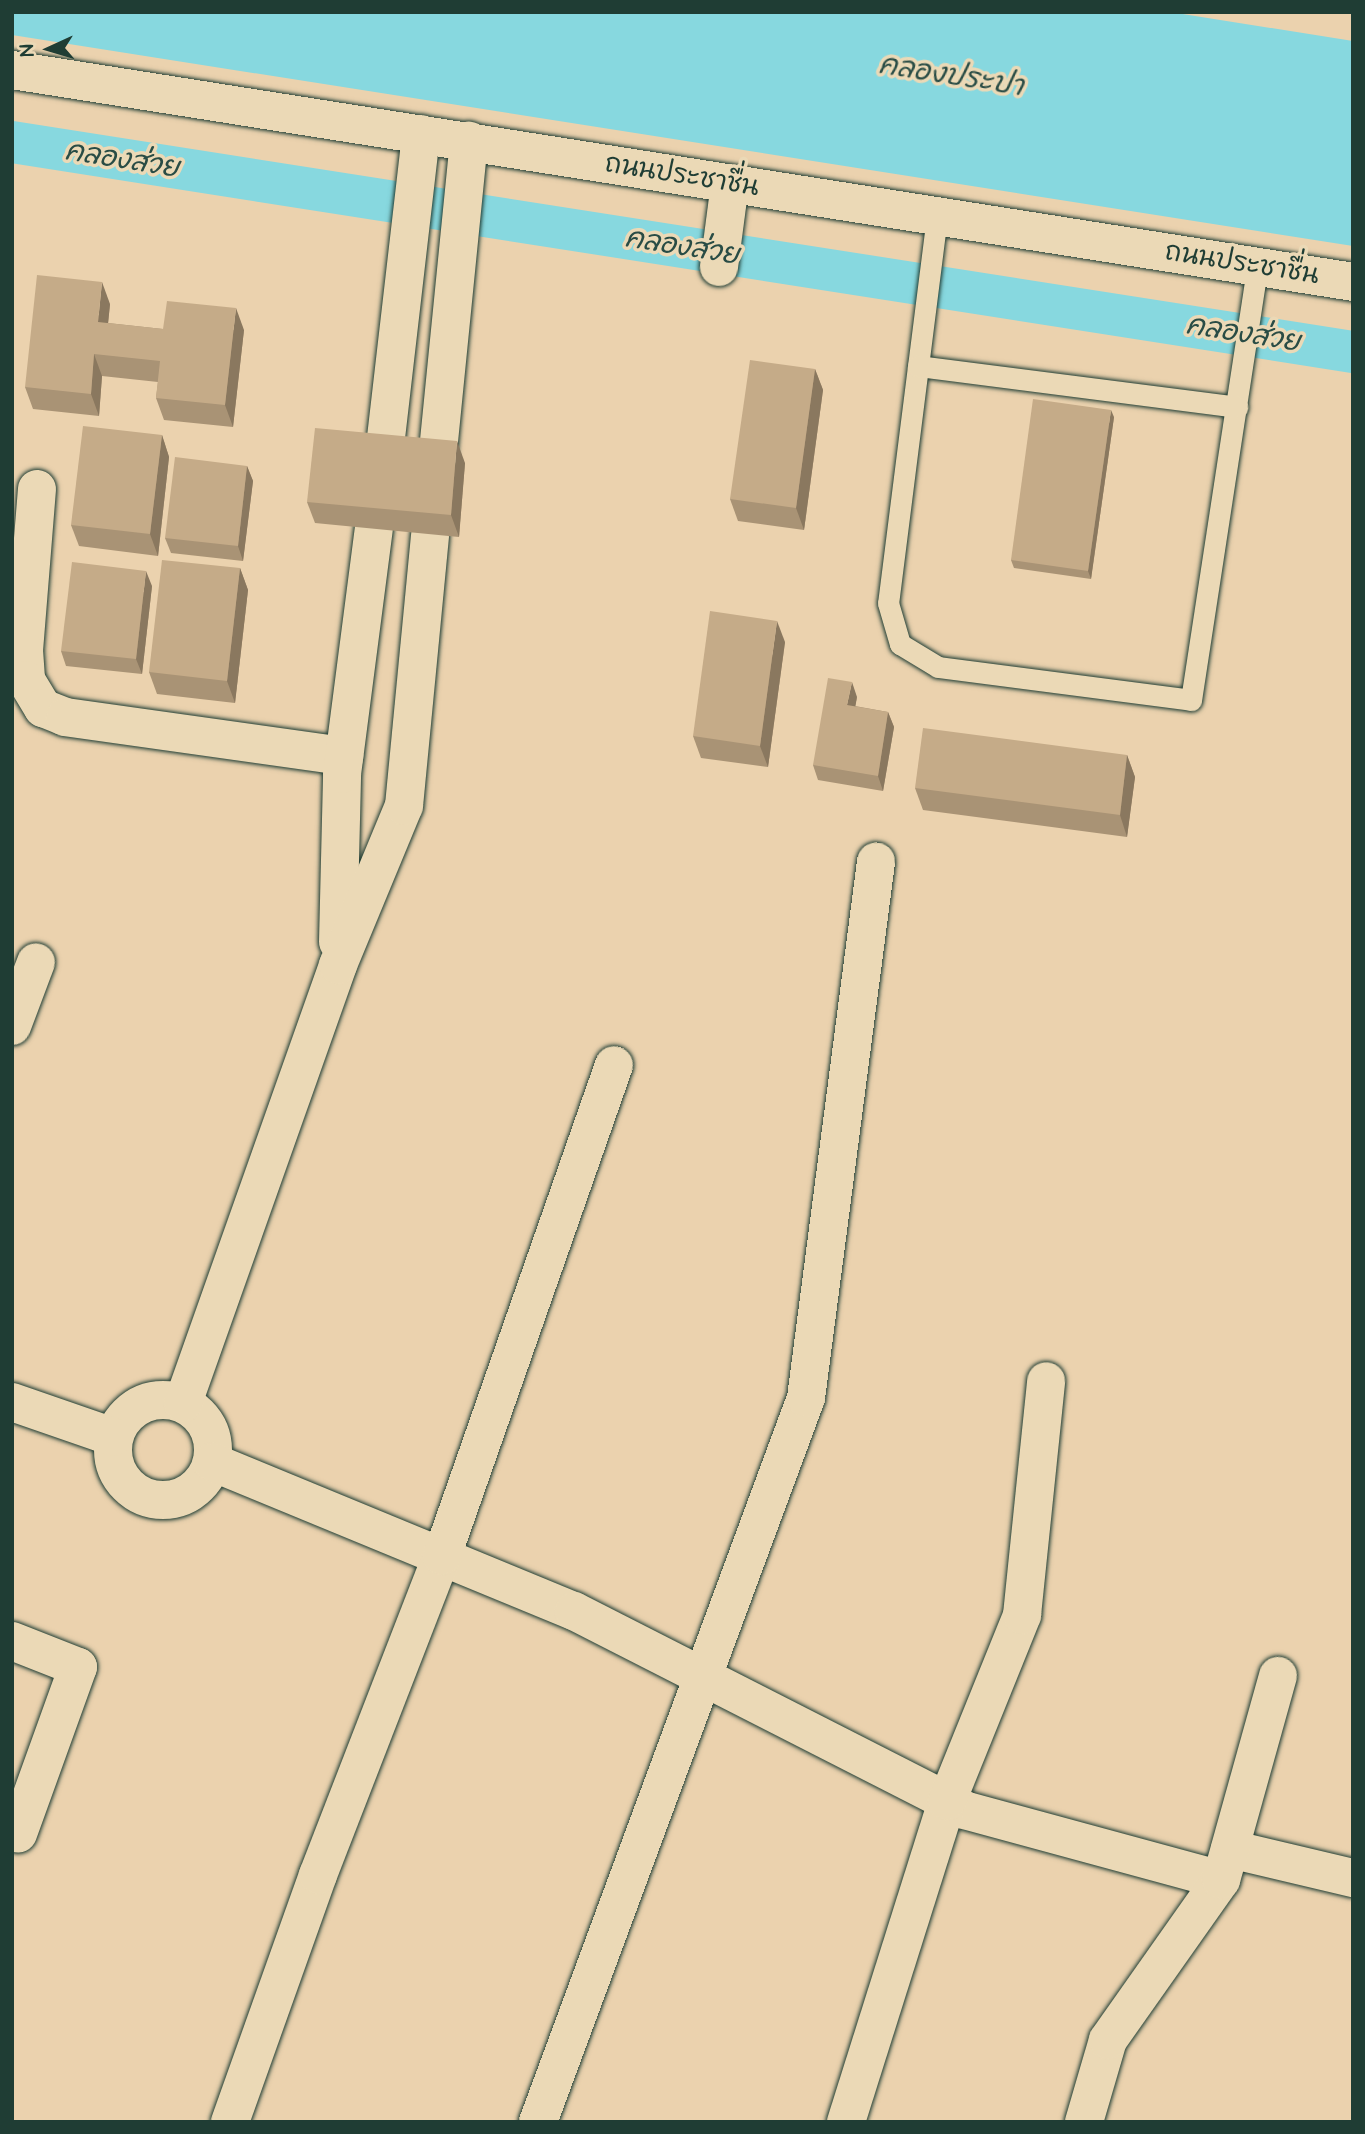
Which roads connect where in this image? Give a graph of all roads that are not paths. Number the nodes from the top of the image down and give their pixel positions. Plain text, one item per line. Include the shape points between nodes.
1 (12, 70) edge
2 (421, 134) junction
3 (469, 141) junction
4 (728, 195) junction
5 (937, 216) junction
6 (719, 267) dead end
7 (1257, 267) junction
8 (1353, 282) edge
9 (919, 357) junction
10 (1238, 400) junction
11 (384, 456) edge
12 (437, 461) edge
13 (37, 489) dead end
14 (374, 529) edge
15 (430, 535) edge
16 (344, 756) junction
17 (876, 862) dead end
18 (36, 962) dead end
19 (338, 965) junction
20 (12, 1026) edge
21 (614, 1065) dead end
22 (1046, 1381) dead end
23 (12, 1402) edge
24 (183, 1403) junction
25 (113, 1437) junction
26 (212, 1462) junction
27 (442, 1556) junction
28 (12, 1641) edge
29 (1278, 1676) dead end
30 (706, 1678) junction
31 (947, 1801) junction
32 (18, 1834) dead end
33 (1225, 1865) junction
34 (1353, 1878) edge
35 (230, 2122) edge
36 (538, 2122) edge
37 (846, 2122) edge
38 (1084, 2122) edge

1 - 2 street, ถนนประชาชื่น
2 - 3 street, ถนนประชาชื่น
2 - 11 street
3 - 4 street, ถนนประชาชื่น
3 - 12 street
4 - 5 street, ถนนประชาชื่น
4 - 6 street
5 - 7 street, ถนนประชาชื่น
5 - 9 lane
7 - 8 street, ถนนประชาชื่น
7 - 10 lane
9 - 10 lane
9 - 10 lane via 888,603 900,644 938,667 951,669 1191,699
13 - 16 street via 24,650 26,680 43,708 65,717
14 - 16 street
15 - 19 street via 404,806
16 - 19 street
17 - 30 street via 806,1398
18 - 20 street
19 - 24 street
21 - 27 street
22 - 31 street via 1022,1615
23 - 25 street
24 - 25 street via 166,1399 141,1405 121,1421
24 - 26 street via 209,1427
25 - 26 street via 117,1473 127,1487 151,1499 177,1499 193,1491
26 - 27 street
27 - 30 street via 574,1611
27 - 35 street via 318,1875
28 - 32 street via 78,1667
29 - 33 street
30 - 31 street
30 - 36 street
31 - 33 street via 964,1810
31 - 37 street
33 - 34 street
33 - 38 street via 1108,2040

